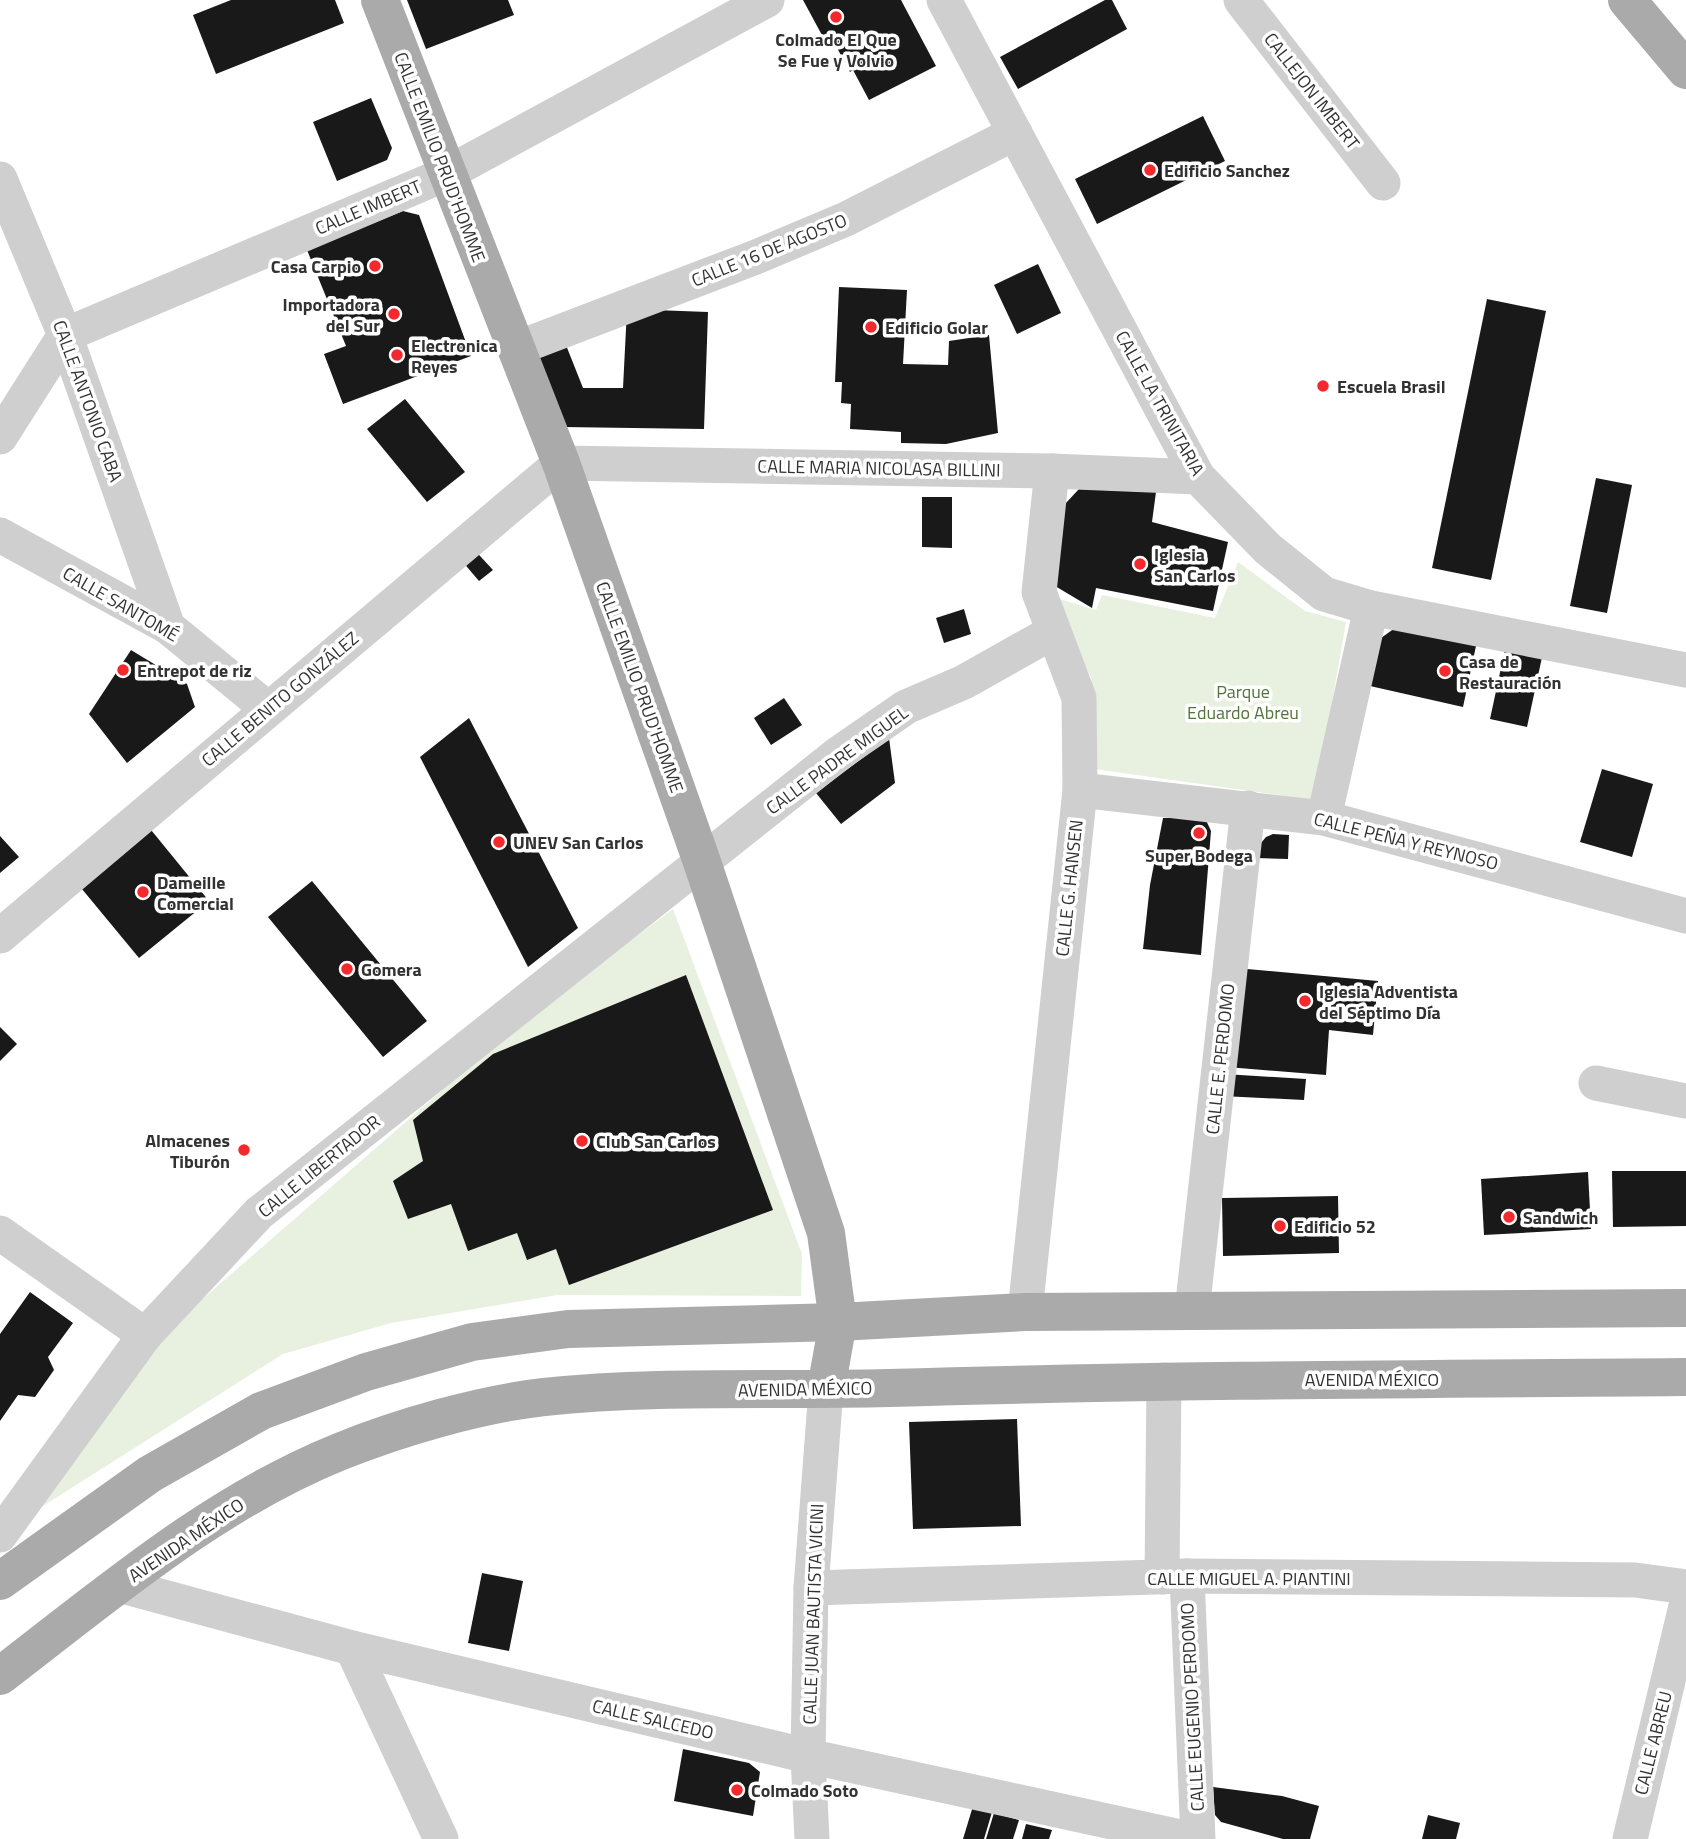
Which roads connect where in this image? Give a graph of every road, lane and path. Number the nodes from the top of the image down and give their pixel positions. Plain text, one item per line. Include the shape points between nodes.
1 (380, 0) edge
2 (767, 0) edge
3 (944, 0) edge
4 (1241, 0) edge
5 (1627, 0) edge
6 (1686, 70) edge
7 (1015, 133) junction
8 (446, 174) junction
9 (0, 179) edge
10 (1383, 183) dead end
11 (65, 335) junction
12 (515, 349) junction
13 (0, 438) edge
14 (561, 463) junction
15 (1052, 471) junction
16 (1198, 477) junction
17 (0, 535) edge
18 (1371, 608) junction
19 (168, 627) junction
20 (1053, 632) junction
21 (1686, 670) edge
22 (268, 709) junction
23 (1080, 790) junction
24 (1248, 808) junction
25 (1324, 818) junction
26 (702, 862) junction
27 (1686, 916) edge
28 (0, 936) edge
29 (1596, 1083) dead end
30 (1686, 1101) edge
31 (0, 1233) edge
32 (1686, 1308) edge
33 (1192, 1311) junction
34 (1025, 1312) junction
35 (838, 1322) junction
36 (145, 1335) junction
37 (1686, 1377) edge
38 (1164, 1380) junction
39 (826, 1390) junction
40 (0, 1535) edge
41 (1174, 1576) junction
42 (0, 1581) edge
43 (119, 1585) junction
44 (1686, 1587) edge
45 (811, 1588) junction
46 (1686, 1606) edge
47 (352, 1648) junction
48 (0, 1676) edge
49 (808, 1756) junction
50 (441, 1839) edge
51 (812, 1839) edge
52 (1190, 1839) edge
53 (1198, 1839) edge
54 (1630, 1839) edge

1 - 8 main road, CALLE EMILIO PRUD'HOMME
2 - 8 street, CALLE IMBERT
3 - 7 street, CALLE LA TRINITARIA
4 - 10 street, CALLEJON IMBERT
5 - 6 main road
7 - 12 street, CALLE 16 DE AGOSTO via 846,219
7 - 16 street, CALLE LA TRINITARIA
8 - 11 street, CALLE IMBERT
8 - 12 main road, CALLE EMILIO PRUD'HOMME
9 - 11 street, CALLE ANTONIO CABA
11 - 13 street
11 - 19 street, CALLE ANTONIO CABA
12 - 14 main road, CALLE EMILIO PRUD'HOMME
14 - 15 street, CALLE MARIA NICOLASA BILLINI
14 - 22 street, CALLE BENITO GONZÁLEZ
14 - 26 main road, CALLE EMILIO PRUD'HOMME
15 - 16 street, CALLE MARIA NICOLASA BILLINI
15 - 20 street, CALLE G. HANSEN via 1039,592
16 - 18 street, CALLE LA TRINITARIA via 1268,549 1324,594
17 - 19 street, CALLE SANTOMÉ
18 - 21 street, CALLE LA TRINITARIA
18 - 25 street
19 - 22 street, CALLE SANTOMÉ
20 - 23 street, CALLE G. HANSEN via 1079,698
20 - 26 street, CALLE PADRE MIGUEL via 964,682 906,707 838,754
22 - 28 street, CALLE BENITO GONZÁLEZ
23 - 24 street, CALLE PEÑA Y REYNOSO
23 - 34 street, CALLE G. HANSEN
24 - 25 street, CALLE PEÑA Y REYNOSO
24 - 33 street, CALLE E. PERDOMO
25 - 27 street, CALLE PEÑA Y REYNOSO
26 - 35 main road, CALLE EMILIO PRUD'HOMME via 826,1233
26 - 36 street, CALLE LIBERTADOR via 259,1213
29 - 30 street
31 - 36 street
32 - 33 main road
33 - 34 main road
34 - 35 main road
35 - 39 main road, CALLE EMILIO PRUD'HOMME
35 - 42 main road via 568,1329 472,1342 366,1372 261,1411 150,1474
36 - 40 street, CALLE LIBERTADOR
37 - 38 main road, AVENIDA MÉXICO
38 - 39 main road, AVENIDA MÉXICO
38 - 41 street, CALLE EUGENIO PERDOMO
39 - 43 main road, AVENIDA MÉXICO via 642,1390 539,1397 446,1416 338,1452 232,1505
39 - 45 street, CALLE JUAN BAUTISTA VICINI
41 - 44 street, CALLE MIGUEL A. PIANTINI via 1635,1580
41 - 45 street, CALLE MIGUEL A. PIANTINI
41 - 53 street, CALLE EUGENIO PERDOMO
43 - 47 street, CALLE SALCEDO
43 - 48 main road, AVENIDA MÉXICO
45 - 49 street, CALLE JUAN BAUTISTA VICINI
46 - 54 street, CALLE ABREU
47 - 49 street, CALLE SALCEDO
47 - 50 street
49 - 51 street, CALLE JUAN BAUTISTA VICINI
49 - 52 street, CALLE SALCEDO

